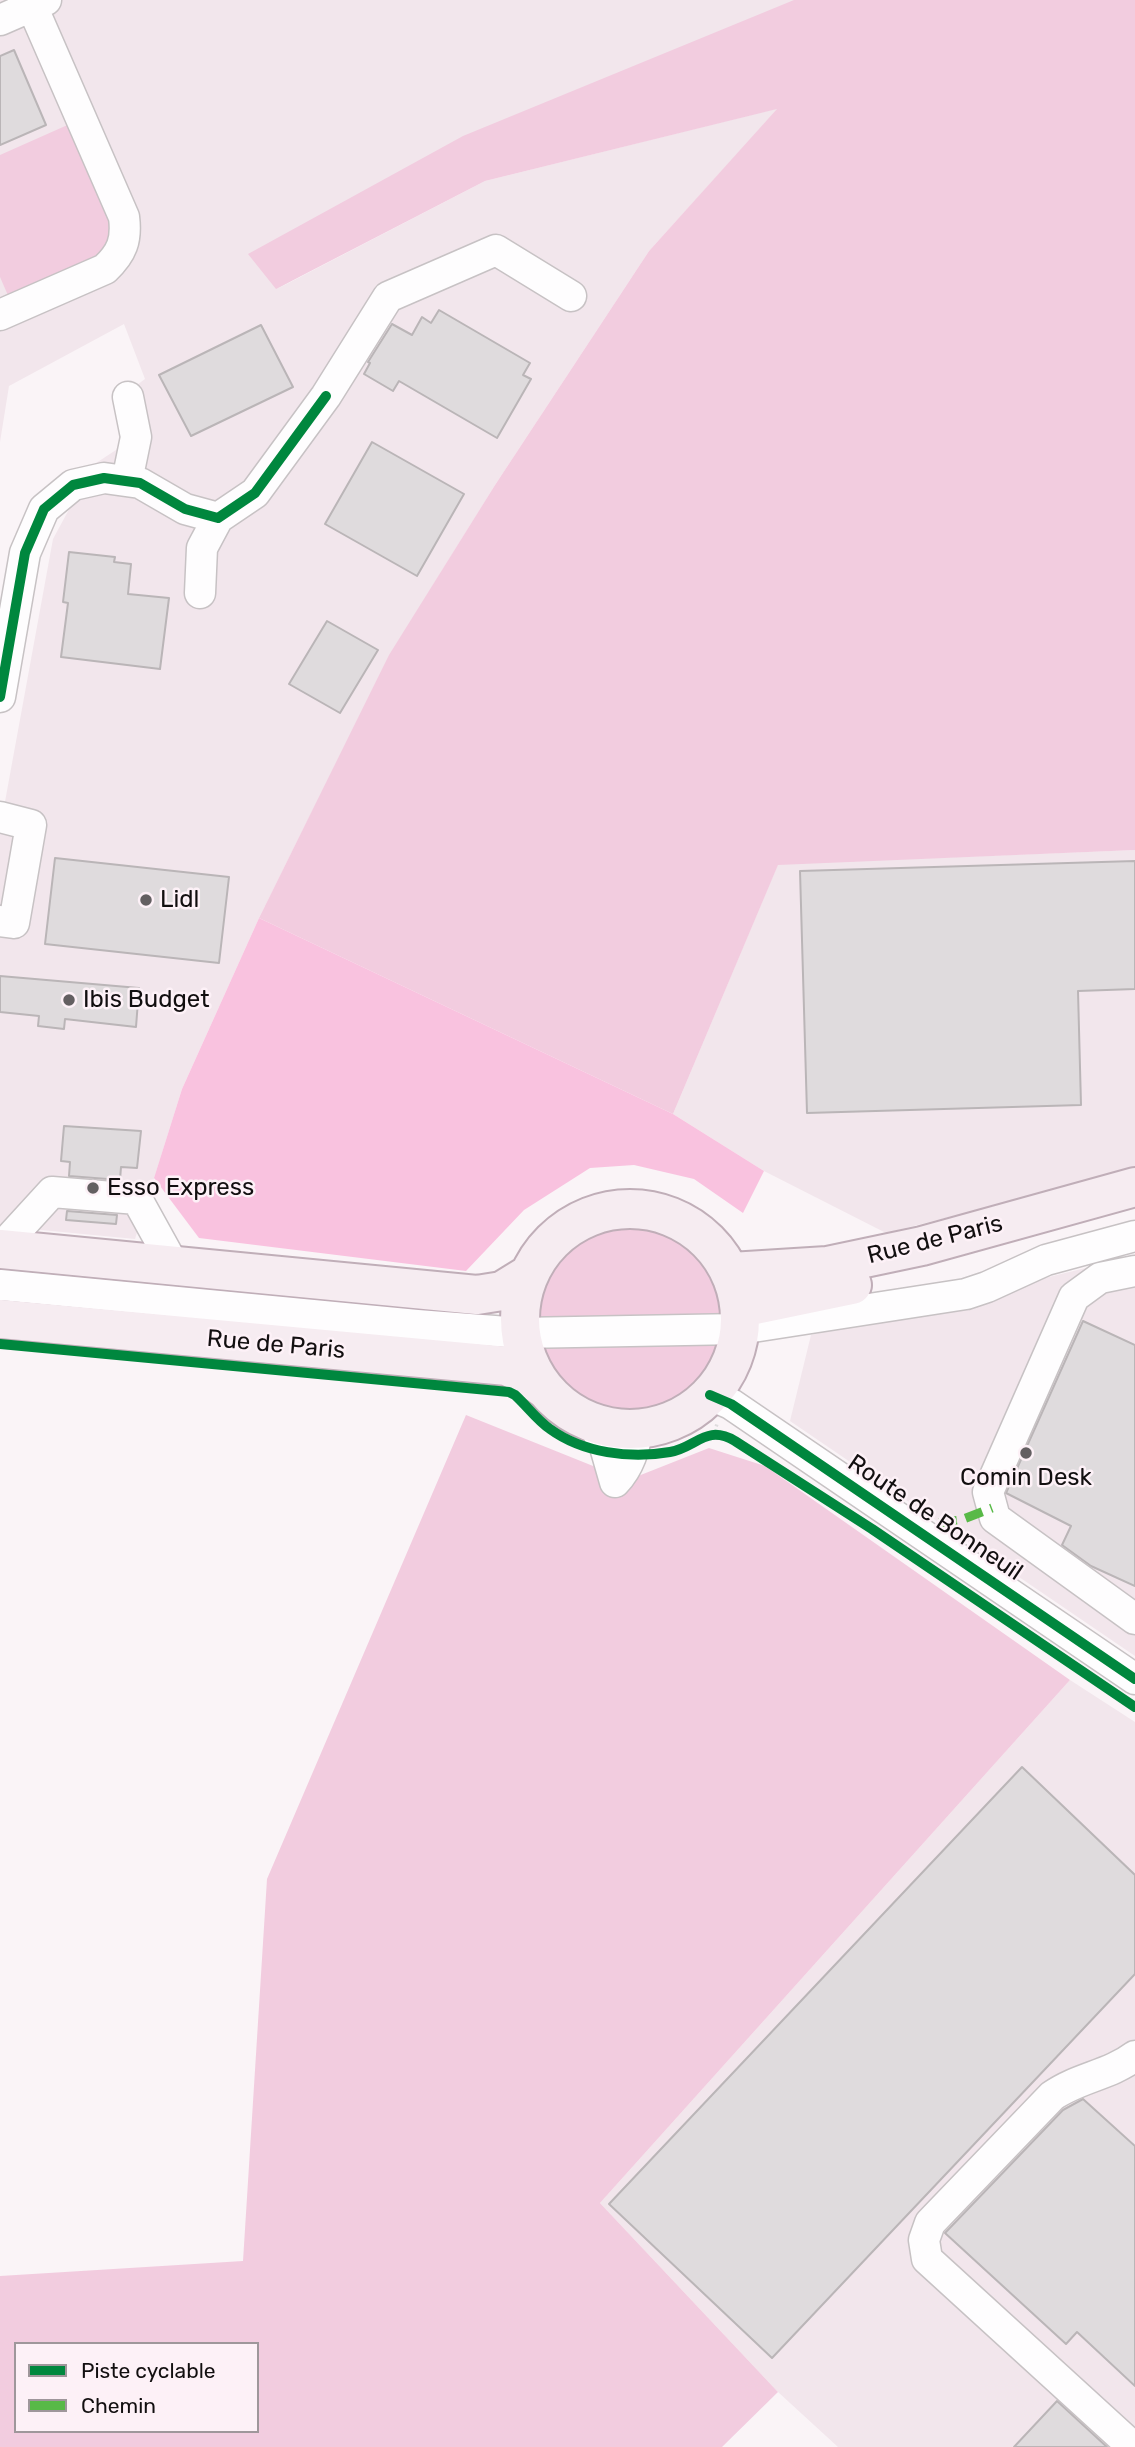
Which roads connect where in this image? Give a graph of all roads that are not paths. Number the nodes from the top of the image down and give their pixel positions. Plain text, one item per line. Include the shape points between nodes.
1 (39, 3) edge
2 (0, 20) edge
3 (571, 296) dead end
4 (0, 315) edge
5 (128, 397) dead end
6 (127, 481) junction
7 (218, 518) junction
8 (200, 593) dead end
9 (0, 697) edge
10 (0, 817) edge
11 (0, 921) edge
12 (1135, 1187) edge
13 (1135, 1208) edge
14 (1135, 1236) edge
15 (0, 1249) edge
16 (174, 1266) junction
17 (1135, 1271) edge
18 (528, 1275) junction
19 (0, 1285) edge
20 (737, 1303) junction
21 (0, 1319) edge
22 (520, 1332) junction
23 (545, 1389) junction
24 (710, 1395) junction
25 (593, 1423) junction
26 (638, 1429) junction
27 (1135, 1619) edge
28 (1135, 1679) edge
29 (1135, 2056) edge
30 (1133, 2447) edge

1 - 2 street
1 - 4 street via 126,232 120,252 105,269
3 - 7 street via 496,250 388,297 326,396 255,494
5 - 6 street via 136,438
6 - 7 street via 185,509
6 - 9 street via 104,478 73,485 44,509 25,553
7 - 8 street via 202,548
10 - 11 street via 31,825 14,923
12 - 20 main road, Rue de Paris via 922,1246 827,1266
13 - 20 main road, Rue de Paris via 1034,1232 953,1265
14 - 20 street via 1046,1261 966,1294
15 - 16 main road
15 - 16 street via 52,1192 137,1199
16 - 18 main road via 477,1295 502,1291
17 - 27 street via 1100,1278 1074,1297 988,1492 995,1518
18 - 20 main road via 545,1248 568,1227 597,1213 629,1208 660,1212 689,1225 713,1245
18 - 22 main road via 519,1313
19 - 22 street
20 - 22 street
20 - 24 main road via 736,1353
21 - 23 main road, Rue de Paris via 507,1366
22 - 23 main road via 529,1363
23 - 25 main road via 567,1409
24 - 26 main road via 677,1419
24 - 28 street, Route de Bonneuil via 731,1404
25 - 26 main road
25 - 26 street via 615,1482 633,1454
29 - 30 street via 1052,2096 930,2223 924,2240 927,2259

